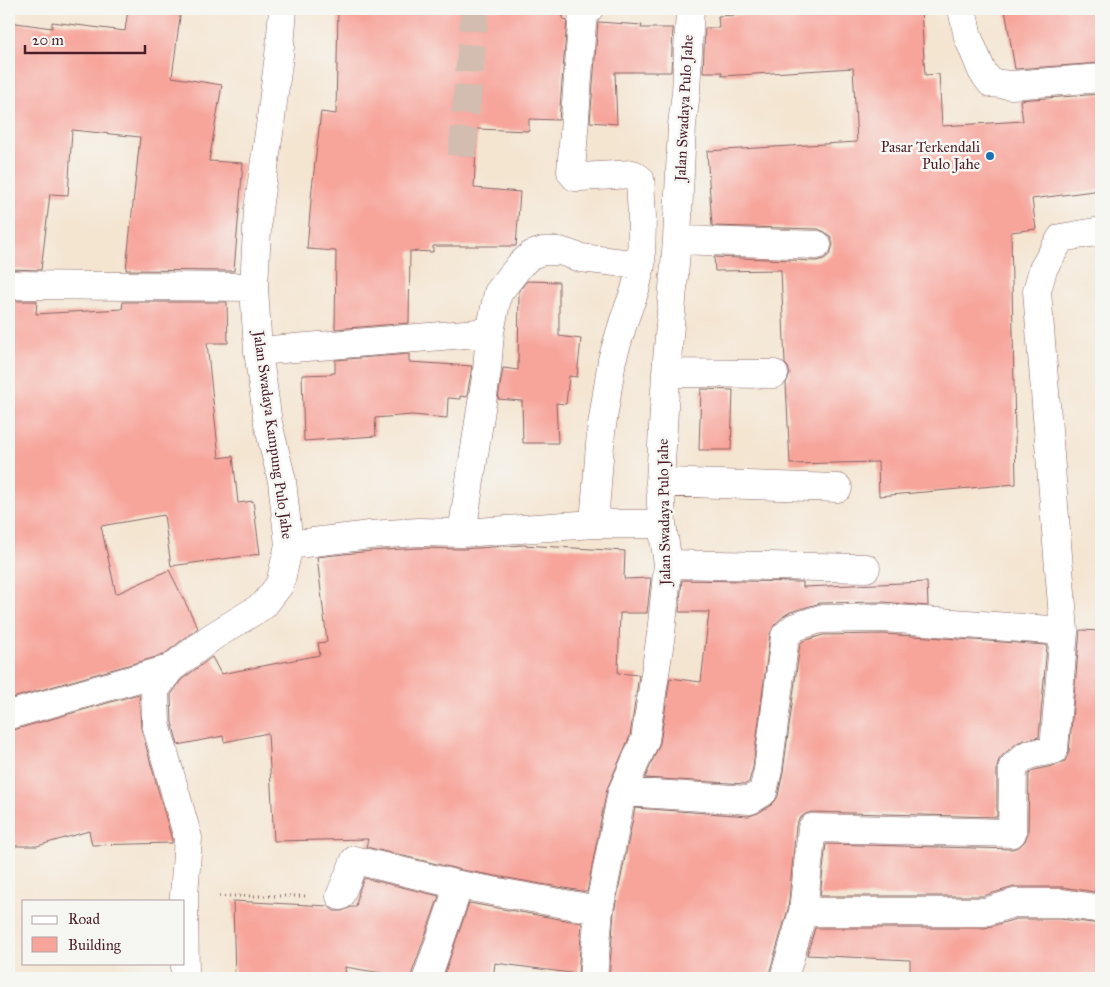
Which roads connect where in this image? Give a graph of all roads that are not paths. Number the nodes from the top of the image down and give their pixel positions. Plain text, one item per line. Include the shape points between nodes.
1 (283, 9) edge
2 (589, 9) edge
3 (690, 9) edge
4 (962, 9) edge
5 (1101, 78) edge
6 (1101, 231) edge
7 (677, 240) junction
8 (817, 245) dead end
9 (641, 264) junction
10 (9, 285) edge
11 (254, 287) junction
12 (490, 332) junction
13 (258, 351) junction
14 (666, 373) junction
15 (774, 374) dead end
16 (660, 482) junction
17 (838, 488) dead end
18 (594, 524) junction
19 (662, 524) junction
20 (462, 533) junction
21 (289, 545) junction
22 (668, 564) junction
23 (866, 568) dead end
24 (1064, 631) junction
25 (170, 670) junction
26 (9, 715) edge
27 (622, 792) junction
28 (459, 885) junction
29 (340, 896) road end
30 (184, 900) edge
31 (1101, 909) edge
32 (599, 910) junction
33 (803, 912) junction
34 (185, 964) edge
35 (185, 978) edge
36 (427, 978) edge
37 (593, 978) edge
38 (784, 978) edge

1 - 11 street, Jalan Swadaya Kampung Pulo Jahe via 258,209
2 - 9 street via 585,10 582,23 571,172 575,177 633,174 640,178
3 - 7 street, Jalan Swadaya Pulo Jahe
4 - 5 street via 968,37 991,84
6 - 24 street via 1061,238 1043,269 1037,291
7 - 8 street
7 - 14 street, Jalan Swadaya Pulo Jahe
9 - 12 street via 581,258 560,251 531,255 498,293
9 - 18 street via 612,360 601,432
10 - 11 street
11 - 13 street, Jalan Swadaya Kampung Pulo Jahe
12 - 13 street
12 - 20 street
13 - 21 street, Jalan Swadaya Kampung Pulo Jahe via 268,422 282,481
14 - 15 street
14 - 16 street, Jalan Swadaya Pulo Jahe
16 - 17 street
16 - 19 street, Jalan Swadaya Pulo Jahe
18 - 19 street
18 - 20 street
19 - 22 street, Jalan Swadaya Pulo Jahe
20 - 21 street via 370,535
21 - 25 street, Jalan Swadaya Kampung Pulo Jahe via 280,584 264,605 212,637
22 - 23 street
22 - 27 street, Jalan Swadaya Pulo Jahe via 661,634 644,740
24 - 27 street via 883,618 820,619 795,627 784,636 763,792 750,800
24 - 33 street via 1054,750 1027,755 1013,767 1012,833 812,828
25 - 26 street
25 - 30 street, Jalan Swadaya Kampung Pulo Jahe via 155,690 156,724 188,838
27 - 32 street, Jalan Swadaya Pulo Jahe
28 - 29 street via 355,860
28 - 32 street
28 - 36 street
31 - 33 street via 1062,903 1014,903 985,912
32 - 37 street, Jalan Swadaya Pulo Jahe
33 - 38 street
34 - 35 street, Jalan Swadaya Kampung Pulo Jahe

